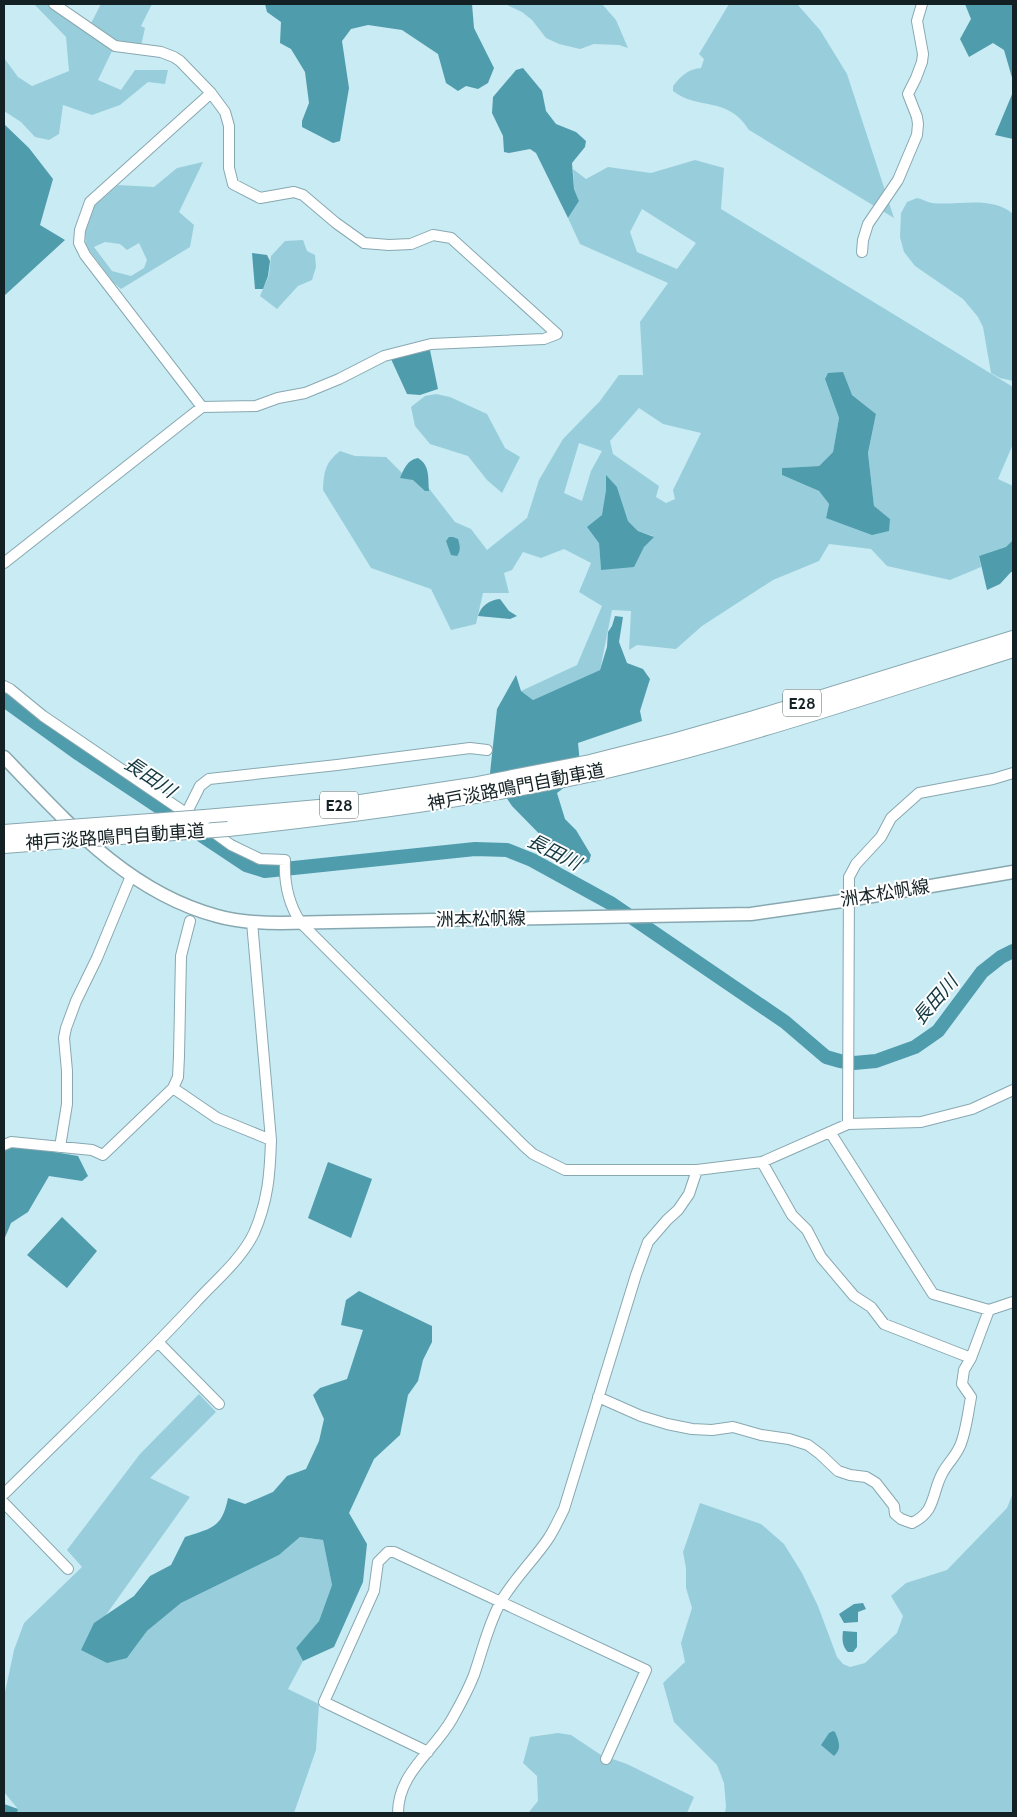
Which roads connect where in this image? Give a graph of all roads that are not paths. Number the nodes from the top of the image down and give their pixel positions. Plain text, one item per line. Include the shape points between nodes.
1 (54, 4) edge
2 (922, 4) edge
3 (210, 93) junction
4 (862, 252) dead end
5 (202, 407) junction
6 (4, 563) edge
7 (1013, 638) edge
8 (1013, 650) edge
9 (4, 686) edge
10 (487, 750) dead end
11 (4, 757) edge
12 (591, 768) junction
13 (1013, 773) edge
14 (473, 791) junction
15 (186, 814) junction
16 (4, 832) edge
17 (4, 846) edge
18 (1013, 872) edge
19 (131, 876) junction
20 (849, 900) junction
21 (190, 921) dead end
22 (252, 922) junction
23 (301, 923) junction
24 (173, 1088) junction
25 (1013, 1090) edge
26 (848, 1124) junction
27 (830, 1132) junction
28 (270, 1140) junction
29 (4, 1146) edge
30 (60, 1147) junction
31 (762, 1162) junction
32 (697, 1170) junction
33 (1013, 1302) edge
34 (989, 1310) junction
35 (158, 1342) junction
36 (971, 1358) junction
37 (598, 1397) junction
38 (219, 1404) dead end
39 (4, 1494) edge
40 (4, 1504) edge
41 (68, 1569) dead end
42 (501, 1602) junction
43 (428, 1752) junction
44 (606, 1759) dead end
45 (398, 1813) edge

1 - 3 street via 116,46 174,57
2 - 4 street via 917,21 922,62 908,94 917,117 916,134 898,180 868,224 862,240
3 - 5 street via 90,202 80,230 80,244 85,255
3 - 5 street via 226,112 233,184 260,198 294,192 303,195 364,243 389,246 411,244 433,235 451,238 558,334 544,339 431,344 384,356 305,393 256,406
5 - 6 street
7 - 12 highway, 神戸淡路鳴門自動車道 / E28
8 - 12 highway, 神戸淡路鳴門自動車道 / E28 via 756,732
9 - 15 street
10 - 15 street via 470,748 208,779 200,786
11 - 19 main road, 洲本松帆線 via 58,813 112,863
12 - 14 highway, 神戸淡路鳴門自動車道 / E28
13 - 20 street via 919,793 891,818 881,837 856,864 849,877
14 - 16 highway, 神戸淡路鳴門自動車道 / E28, bridge via 205,817
14 - 17 highway, 神戸淡路鳴門自動車道 / E28, bridge via 340,818
15 - 23 street via 231,845 260,859 285,860 284,877 294,913
18 - 20 main road, 洲本松帆線
19 - 22 main road, 洲本松帆線 via 194,908
19 - 30 street via 66,1028 67,1104
20 - 23 main road, 洲本松帆線 via 751,914
20 - 26 street
21 - 24 street via 181,956 178,1076
22 - 23 main road, 洲本松帆線
22 - 28 street
23 - 32 street via 533,1154 565,1170
24 - 28 street via 217,1118
24 - 30 street via 103,1155 92,1150
25 - 26 street via 972,1109 921,1122
26 - 27 street
27 - 31 street
27 - 34 street via 932,1294
28 - 35 street via 267,1196 254,1233 242,1252
29 - 30 street via 11,1142
31 - 32 street
31 - 36 street via 792,1215 807,1230 821,1257 854,1296 871,1307 884,1324
32 - 37 street via 689,1194 648,1242
33 - 34 street
34 - 36 street
35 - 38 street
35 - 39 street
36 - 37 street via 964,1370 962,1384 971,1397 961,1444 944,1471 929,1511 912,1523 896,1514 894,1506 876,1483 866,1477 838,1471 808,1445 733,1427 712,1430 667,1424
37 - 42 street via 564,1509 555,1528
40 - 41 street
42 - 43 street via 487,1629 465,1695 452,1721
42 - 43 street via 394,1552 388,1552 378,1562 374,1591 324,1702
42 - 44 street via 646,1670
43 - 45 street via 409,1775

